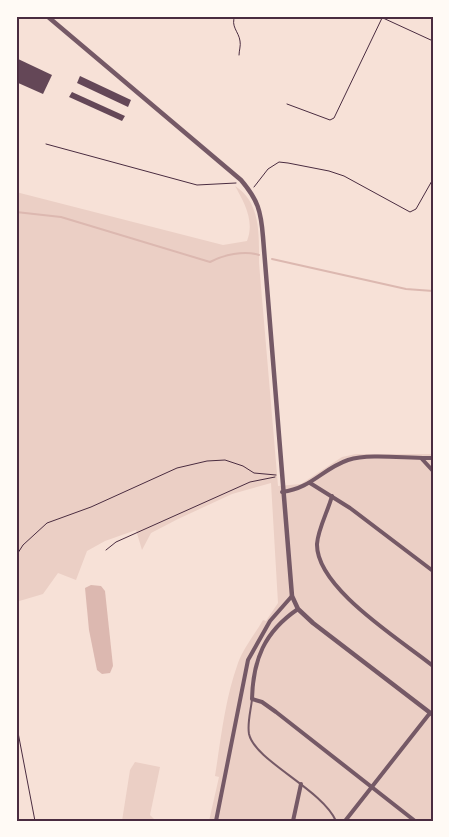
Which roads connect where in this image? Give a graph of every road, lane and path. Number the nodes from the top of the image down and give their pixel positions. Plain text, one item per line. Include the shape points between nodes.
1 (47, 16) edge
2 (235, 16) edge
3 (383, 17) edge
4 (433, 41) edge
5 (239, 55) dead end
6 (287, 104) dead end
7 (46, 144) dead end
8 (433, 179) edge
9 (242, 181) junction
10 (251, 192) junction
11 (433, 458) edge
12 (422, 459) junction
13 (433, 471) edge
14 (281, 476) junction
15 (310, 483) junction
16 (282, 492) junction
17 (332, 496) junction
18 (106, 550) dead end
19 (16, 556) edge
20 (433, 571) edge
21 (292, 596) junction
22 (298, 609) junction
23 (433, 666) edge
24 (252, 700) junction
25 (431, 714) edge
26 (16, 722) edge
27 (300, 784) junction
28 (372, 785) junction
29 (35, 821) edge
30 (216, 821) edge
31 (293, 821) edge
32 (336, 821) edge
33 (345, 821) edge
34 (415, 821) edge

1 - 9 street
2 - 5 path
3 - 4 path
3 - 6 path via 334,118 330,120
7 - 9 path via 197,185 230,185
8 - 10 path via 416,209 410,212 344,176 288,163 279,162 268,169
9 - 10 street
10 - 14 street via 262,220
11 - 12 street
12 - 13 street
12 - 15 street via 350,459
14 - 16 street
14 - 18 path via 250,482 116,542
14 - 19 path via 254,473 225,460 208,460 177,468 46,523
15 - 16 street via 298,490
15 - 17 street
16 - 21 street
17 - 20 street
17 - 23 street via 317,543 326,571 339,592
21 - 22 street
21 - 30 street via 270,622 248,660
22 - 24 street via 286,617 259,652 253,673
22 - 25 street
24 - 27 lane via 248,731 252,742
24 - 28 street via 262,702
25 - 28 street
26 - 29 path
27 - 31 street
27 - 32 lane via 317,797
28 - 33 street
28 - 34 street

